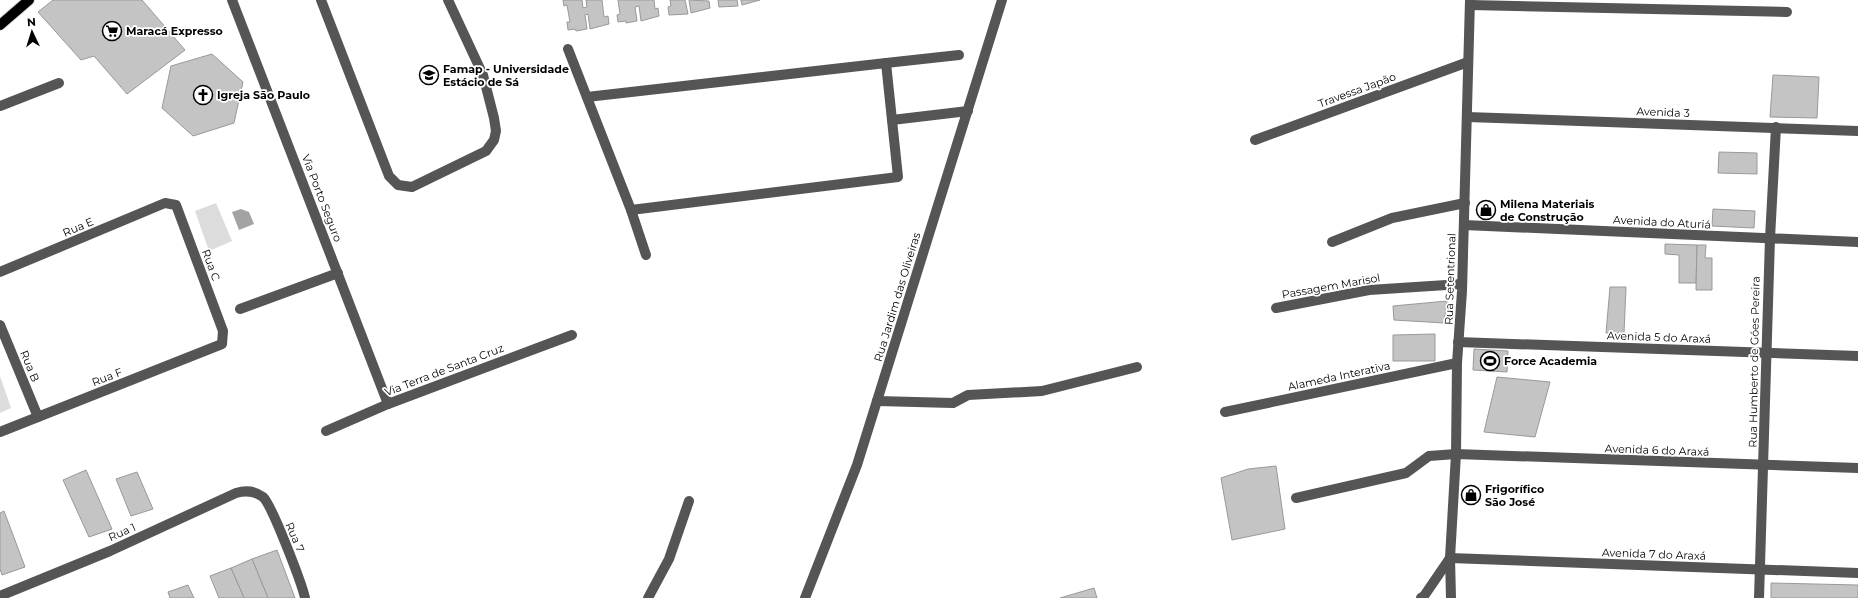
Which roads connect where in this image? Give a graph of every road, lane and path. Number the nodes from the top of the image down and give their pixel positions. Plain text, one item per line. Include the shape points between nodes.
1 (29, 0) edge
2 (232, 0) edge
3 (321, 0) edge
4 (448, 0) edge
5 (1002, 0) edge
6 (1470, 3) edge
7 (1787, 12) dead end
8 (0, 25) edge
9 (568, 49) dead end
10 (959, 56) dead end
11 (1468, 62) junction
12 (886, 63) junction
13 (59, 83) dead end
14 (586, 97) junction
15 (0, 106) edge
16 (968, 112) junction
17 (1467, 118) junction
18 (892, 120) junction
19 (1776, 127) junction
20 (1858, 132) edge
21 (1255, 140) dead end
22 (165, 203) joint
23 (1465, 203) junction
24 (631, 210) junction
25 (1464, 225) junction
26 (1770, 238) junction
27 (1332, 242) dead end
28 (1858, 242) edge
29 (646, 255) dead end
30 (0, 272) edge
31 (338, 273) junction
32 (1462, 284) junction
33 (240, 308) dead end
34 (1276, 308) dead end
35 (0, 325) edge
36 (572, 335) dead end
37 (1458, 342) junction
38 (222, 344) joint
39 (1766, 352) junction
40 (1858, 356) edge
41 (1457, 363) junction
42 (1138, 367) dead end
43 (877, 401) junction
44 (388, 404) junction
45 (1225, 412) dead end
46 (38, 417) junction
47 (326, 431) dead end
48 (0, 432) edge
49 (1456, 454) junction
50 (1764, 465) junction
51 (1858, 468) edge
52 (253, 492) joint
53 (1296, 498) dead end
54 (689, 501) dead end
55 (1450, 558) junction
56 (1759, 570) junction
57 (1858, 573) edge
58 (0, 596) edge
59 (305, 598) edge
60 (648, 598) edge
61 (805, 598) edge
62 (1421, 598) edge
63 (1450, 598) edge
64 (1759, 598) edge

1 - 8 main road
2 - 31 street, Via Porto Seguro
3 - 4 street via 389,176 398,184 412,187 486,151 494,140 496,131 482,75
5 - 16 street, Rua Jardim das Oliveiras
6 - 7 street
6 - 11 street, Rua Setentrional
9 - 14 street
10 - 12 street
11 - 17 street, Rua Setentrional
11 - 21 street, Travessa Japão
12 - 14 street
12 - 18 street
13 - 15 street
14 - 24 street
16 - 18 street
16 - 43 street, Rua Jardim das Oliveiras
17 - 19 street, Avenida 3
17 - 23 street, Rua Setentrional
18 - 24 street via 898,177
19 - 20 street, Avenida 3
19 - 26 street, Rua Humberto de Góes Pereira
22 - 30 street, Rua E
22 - 38 street, Rua C via 176,205 223,331
23 - 25 street, Rua Setentrional
23 - 27 street via 1392,218
24 - 29 street
25 - 26 street, Avenida do Aturiá
25 - 32 street, Rua Setentrional
26 - 28 street, Avenida do Aturiá
26 - 39 street, Rua Humberto de Góes Pereira
31 - 33 street
31 - 44 street, Via Porto Seguro
32 - 34 street, Passagem Marisol via 1369,290
32 - 37 street, Rua Setentrional
35 - 46 street, Rua B
36 - 44 street, Via Terra de Santa Cruz
37 - 39 street, Avenida 5 do Araxá
37 - 41 street, Rua Setentrional
38 - 46 street, Rua F
39 - 40 street, Avenida 5 do Araxá
39 - 50 street, Rua Humberto de Góes Pereira
41 - 45 street, Alameda Interativa
41 - 49 street, Rua Setentrional
42 - 43 street via 1042,391 968,395 953,403
43 - 61 street, Rua Jardim das Oliveiras via 857,465
44 - 47 street, Via Terra de Santa Cruz
46 - 48 street, Rua F
49 - 50 street, Avenida 6 do Araxá
49 - 53 street, Avenida 6 do Araxá via 1429,456 1406,473
49 - 55 street, Rua Setentrional
50 - 51 street, Avenida 6 do Araxá
50 - 56 street, Rua Humberto de Góes Pereira
52 - 58 street, Rua 1 via 236,493
52 - 59 street, Rua 7 via 265,500
54 - 60 street via 668,559
55 - 56 street, Avenida 7 do Araxá
55 - 62 street
55 - 63 street, Rua Setentrional
56 - 57 street, Avenida 7 do Araxá
56 - 64 street, Rua Humberto de Góes Pereira

